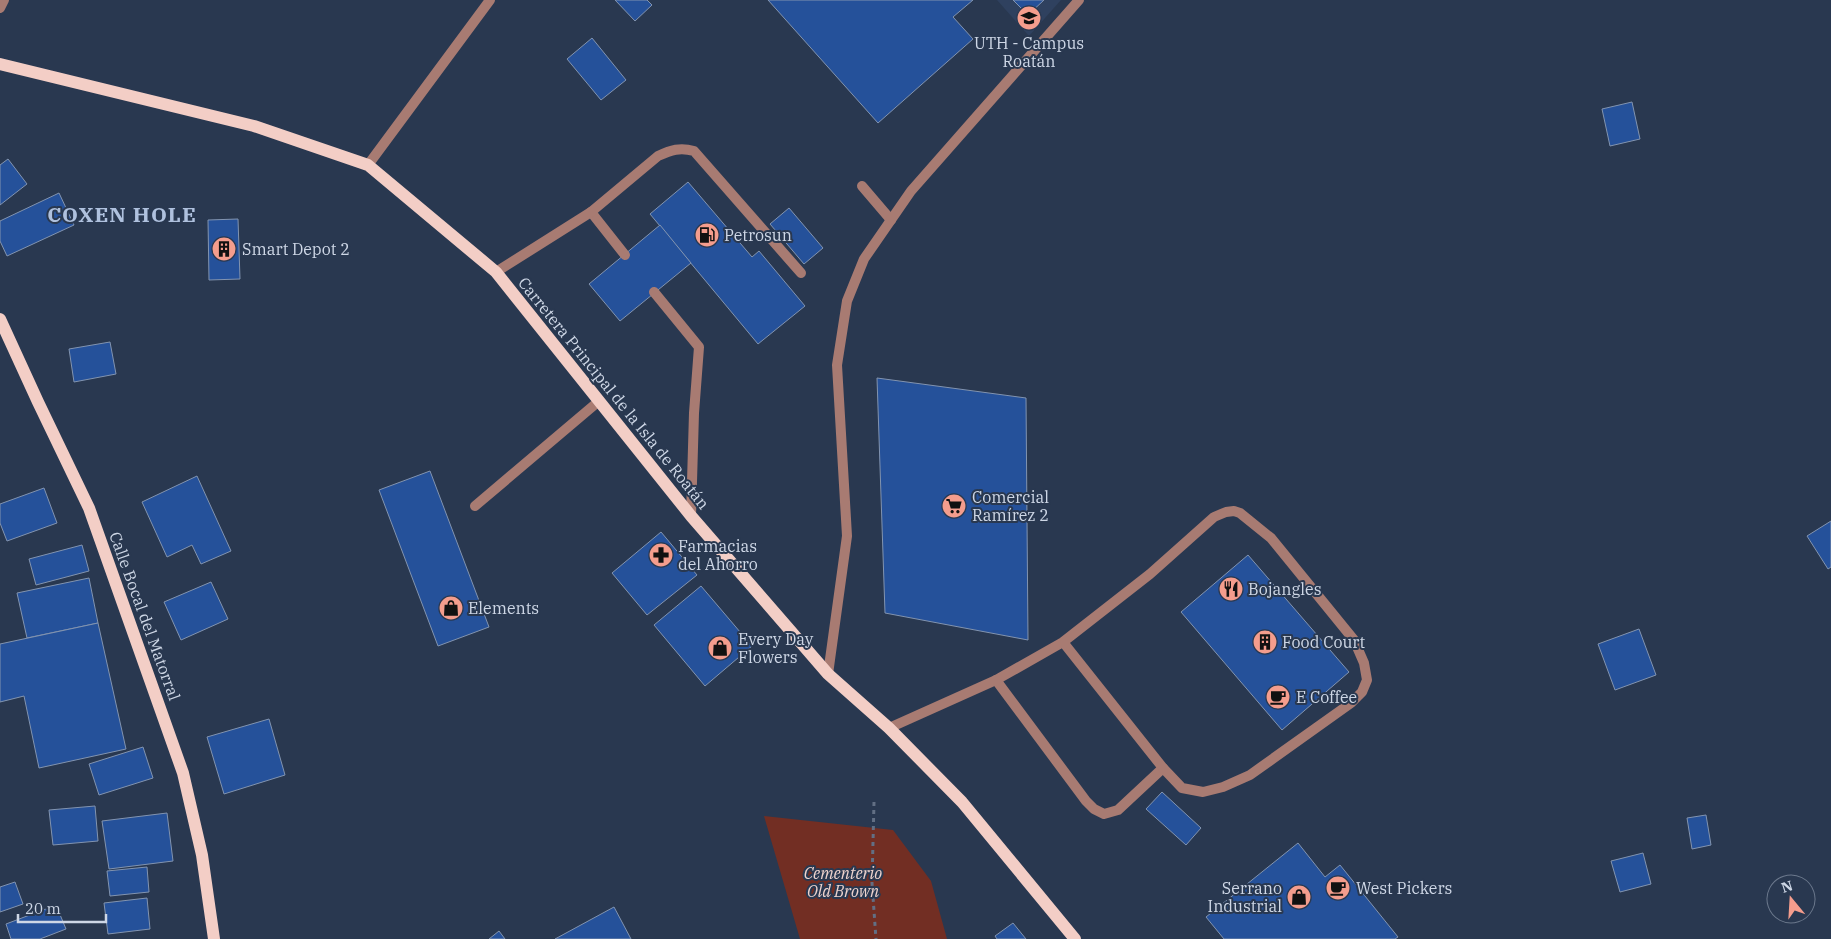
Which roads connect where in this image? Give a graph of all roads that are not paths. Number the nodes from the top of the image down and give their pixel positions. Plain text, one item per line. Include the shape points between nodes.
1 (4, 0) edge
2 (490, 0) edge
3 (1079, 0) edge
4 (0, 8) edge
5 (0, 64) edge
6 (368, 165) junction
7 (862, 186) dead end
8 (591, 212) junction
9 (892, 220) junction
10 (625, 255) dead end
11 (496, 272) junction
12 (801, 273) dead end
13 (654, 292) dead end
14 (0, 319) edge
15 (599, 401) junction
16 (474, 506) dead end
17 (692, 516) junction
18 (1063, 642) junction
19 (828, 674) junction
20 (996, 680) junction
21 (889, 728) junction
22 (1163, 768) junction
23 (214, 939) edge
24 (1076, 939) edge

1 - 4 street
2 - 6 street
3 - 9 street via 911,191
5 - 6 main road, Carretera Principal de la Isla de Roatán via 254,126
6 - 11 main road, Carretera Principal de la Isla de Roatán
7 - 9 street
8 - 10 street
8 - 11 street
8 - 12 street via 658,156 683,148 694,151
9 - 19 street via 864,259 847,301 837,365 847,536
11 - 15 main road, Carretera Principal de la Isla de Roatán
13 - 17 street via 699,348
14 - 23 main road, Calle Bocal del Matorral via 89,508 183,773 202,855
15 - 16 street
15 - 17 main road, Carretera Principal de la Isla de Roatán
17 - 19 main road, Carretera Principal de la Isla de Roatán
18 - 20 street
18 - 22 street
18 - 22 street via 1150,574 1214,517 1234,511 1271,538 1354,640 1367,680 1362,692 1250,775 1203,792 1182,788
19 - 21 main road, Carretera Principal de la Isla de Roatán
20 - 21 street
20 - 22 street via 1094,809 1104,814 1118,810
21 - 24 main road, Carretera Principal de la Isla de Roatán via 962,802

